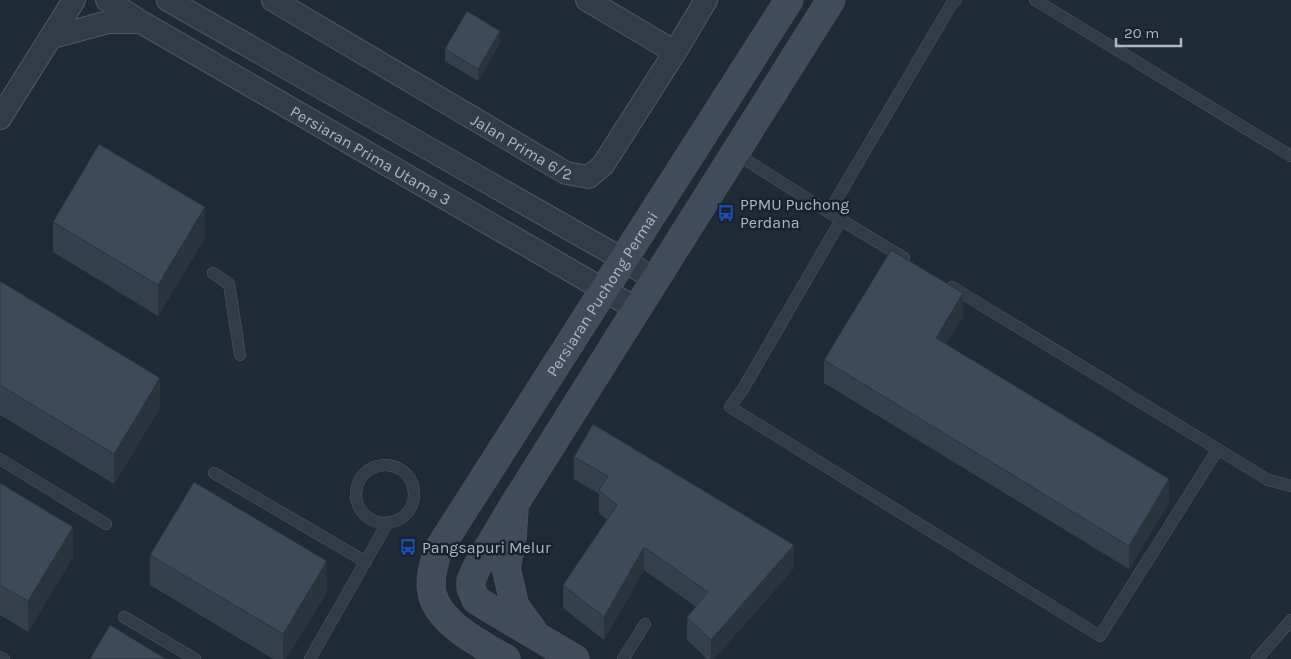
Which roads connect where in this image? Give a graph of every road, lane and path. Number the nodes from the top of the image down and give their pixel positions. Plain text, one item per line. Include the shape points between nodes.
1 (74, 0) edge
2 (107, 0) edge
3 (168, 0) edge
4 (273, 0) edge
5 (587, 0) edge
6 (706, 0) edge
7 (789, 0) edge
8 (831, 0) edge
9 (956, 0) edge
10 (1035, 0) edge
11 (141, 22) junction
12 (52, 37) junction
13 (675, 52) junction
14 (0, 118) edge
15 (735, 153) junction
16 (1291, 156) edge
17 (829, 212) junction
18 (841, 220) junction
19 (624, 260) junction
20 (916, 266) edge
21 (213, 274) dead end
22 (655, 280) junction
23 (942, 281) edge
24 (606, 290) junction
25 (637, 308) junction
26 (240, 355) dead end
27 (1218, 449) junction
28 (0, 460) edge
29 (214, 473) dead end
30 (1291, 486) edge
31 (515, 502) junction
32 (388, 522) junction
33 (106, 524) dead end
34 (366, 562) junction
35 (471, 588) junction
36 (432, 593) junction
37 (124, 617) dead end
38 (1291, 620) edge
39 (645, 624) dead end
40 (539, 638) junction
41 (0, 657) edge
42 (4, 659) edge
43 (196, 659) edge
44 (310, 659) edge
45 (506, 659) edge
46 (575, 659) edge
47 (623, 659) edge
48 (1257, 659) edge

1 - 12 street
2 - 11 street, Persiaran Prima Utama 3
3 - 19 street, Persiaran Prima Utama 3
4 - 13 street, Jalan Prima 6/2 via 566,173 589,177 604,165
5 - 13 street
6 - 13 street, Jalan Prima 6/2
7 - 19 main road, Persiaran Puchong Permai
8 - 15 main road
9 - 17 lane
10 - 16 lane
11 - 12 street via 108,22
11 - 24 street, Persiaran Prima Utama 3
12 - 14 street
15 - 17 lane
15 - 22 main road
17 - 18 lane
18 - 20 lane
18 - 27 lane via 743,390 730,407 1100,636
19 - 22 street, Persiaran Prima Utama 3
19 - 24 main road, Persiaran Puchong Permai
21 - 26 lane via 229,284
22 - 25 main road
23 - 27 lane
24 - 25 street, Persiaran Prima Utama 3
24 - 36 main road, Persiaran Puchong Permai via 438,550 432,573
25 - 31 main road
27 - 30 lane via 1268,480
28 - 33 lane
29 - 34 lane
31 - 35 main road via 477,567
31 - 40 main road via 506,568 515,606
32 - 32 lane via 369,518 357,502 358,482 371,468 381,465 399,468 412,482 414,490 414,500 404,516
32 - 34 lane
34 - 44 lane
35 - 36 main road
35 - 40 main road via 476,600 484,606
36 - 45 main road via 440,610 458,630
37 - 43 lane
38 - 48 lane
39 - 47 lane
40 - 46 main road
41 - 42 lane

